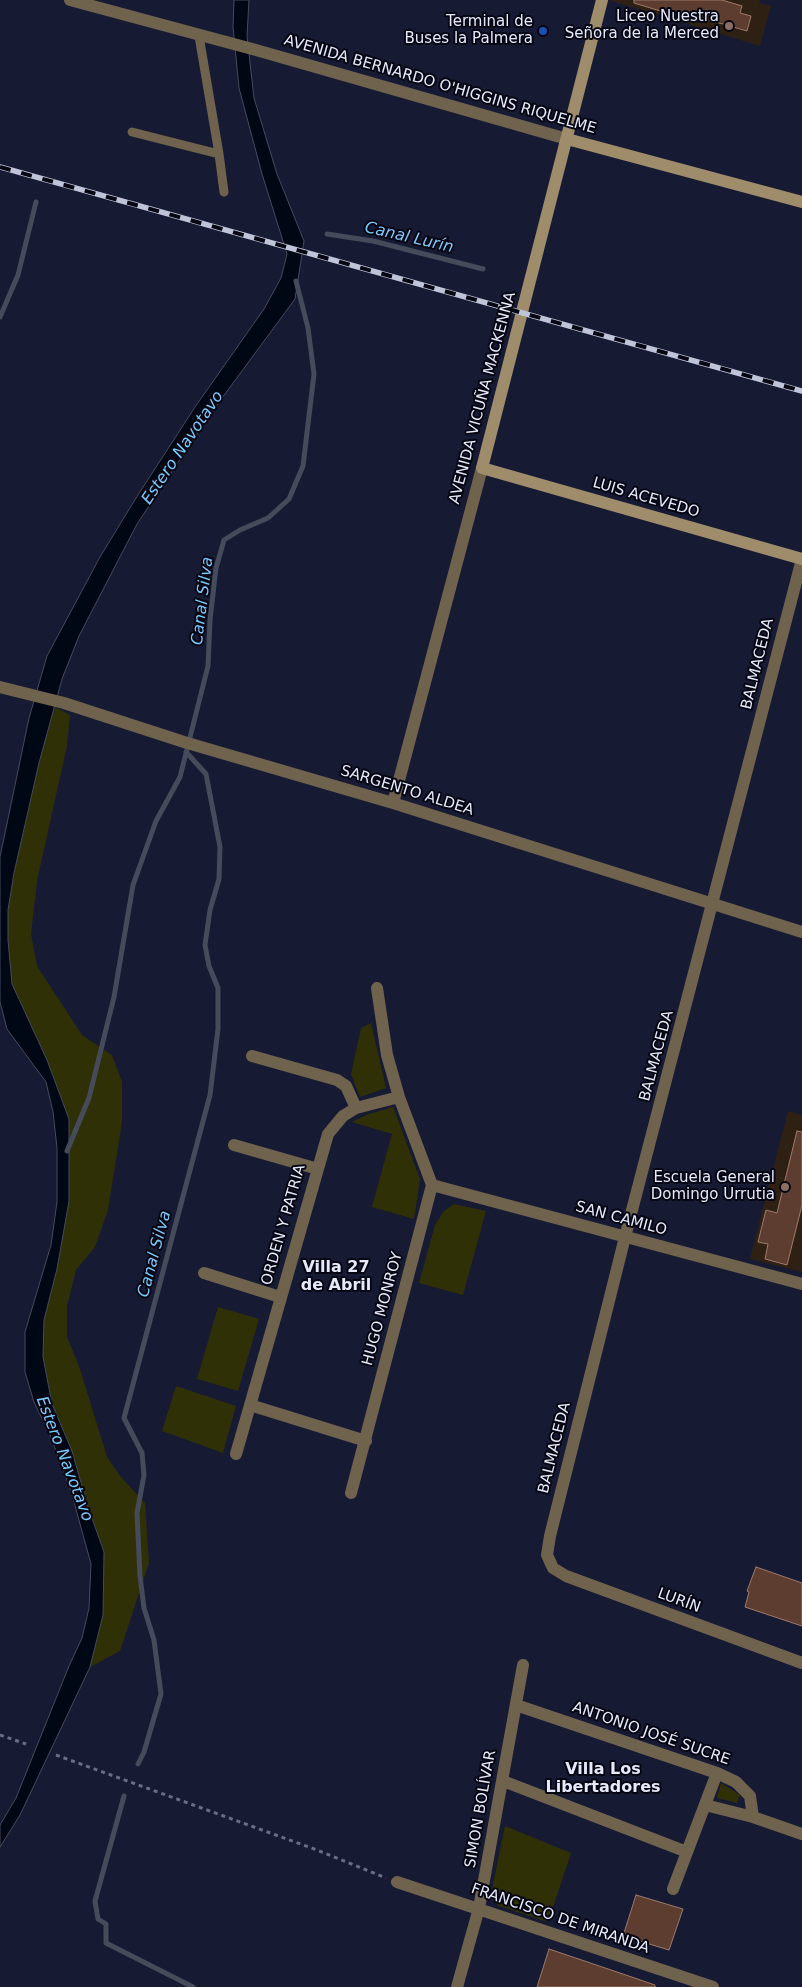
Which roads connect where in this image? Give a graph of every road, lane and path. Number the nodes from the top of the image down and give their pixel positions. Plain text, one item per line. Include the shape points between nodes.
1 (70, 0) edge
2 (602, 0) edge
3 (199, 36) junction
4 (132, 132) dead end
5 (567, 139) junction
6 (219, 154) junction
7 (224, 192) dead end
8 (802, 202) edge
9 (482, 468) junction
10 (802, 559) edge
11 (0, 687) edge
12 (393, 803) junction
13 (714, 904) junction
14 (802, 932) edge
15 (377, 988) dead end
16 (252, 1056) dead end
17 (399, 1097) junction
18 (356, 1108) junction
19 (234, 1145) dead end
20 (318, 1169) junction
21 (432, 1186) junction
22 (625, 1237) junction
23 (204, 1273) dead end
24 (802, 1284) edge
25 (280, 1297) junction
26 (250, 1405) junction
27 (366, 1441) junction
28 (236, 1454) dead end
29 (351, 1493) dead end
30 (549, 1562) joint
31 (802, 1663) edge
32 (523, 1665) dead end
33 (516, 1705) junction
34 (0, 1735) edge
35 (26, 1744) dead end
36 (56, 1755) dead end
37 (717, 1773) junction
38 (503, 1781) junction
39 (705, 1805) junction
40 (753, 1817) junction
41 (802, 1834) edge
42 (687, 1852) junction
43 (397, 1882) joint
44 (673, 1889) dead end
45 (479, 1908) junction
46 (457, 1987) edge
47 (713, 1987) edge

1 - 3 street, AVENIDA BERNARDO O'HIGGINS RIQUELME
2 - 5 main road, AVENIDA VICUÑA MACKENNA
3 - 5 street, AVENIDA BERNARDO O'HIGGINS RIQUELME
3 - 6 lane
4 - 6 lane
5 - 8 main road, AVENIDA BERNARDO O'HIGGINS RIQUELME
5 - 9 main road, AVENIDA VICUÑA MACKENNA
6 - 7 lane
9 - 10 main road, LUIS ACEVEDO
9 - 12 street, AVENIDA VICUÑA MACKENNA
10 - 13 street, BALMACEDA
11 - 12 street, SARGENTO ALDEA via 64,703
12 - 13 street, SARGENTO ALDEA
13 - 14 street, SARGENTO ALDEA
13 - 22 street, BALMACEDA
15 - 17 street via 387,1055
16 - 18 street via 337,1080 346,1086
17 - 18 street, ORDEN Y PATRIA
17 - 21 street
18 - 20 street, ORDEN Y PATRIA via 342,1116 328,1134
19 - 20 street
20 - 25 street, ORDEN Y PATRIA
21 - 22 street, SAN CAMILO
21 - 27 street, HUGO MONROY
22 - 24 street, SAN CAMILO
22 - 30 street, BALMACEDA via 547,1548
23 - 25 street
25 - 26 street, ORDEN Y PATRIA
26 - 27 street
26 - 28 street, ORDEN Y PATRIA
27 - 29 street, HUGO MONROY
30 - 31 street, LURÍN via 566,1576
32 - 33 street, SIMON BOLÍVAR
33 - 37 street, ANTONIO JOSÉ SUCRE
33 - 38 street, SIMON BOLÍVAR
34 - 35 path
36 - 43 path
37 - 39 street
37 - 40 street, ANTONIO JOSÉ SUCRE via 736,1782 750,1796
38 - 42 street
38 - 45 street, SIMON BOLÍVAR
39 - 40 street
39 - 42 street
40 - 41 street
42 - 44 street
43 - 45 street, FRANCISCO DE MIRANDA
45 - 46 street, SIMON BOLÍVAR
45 - 47 street, FRANCISCO DE MIRANDA

